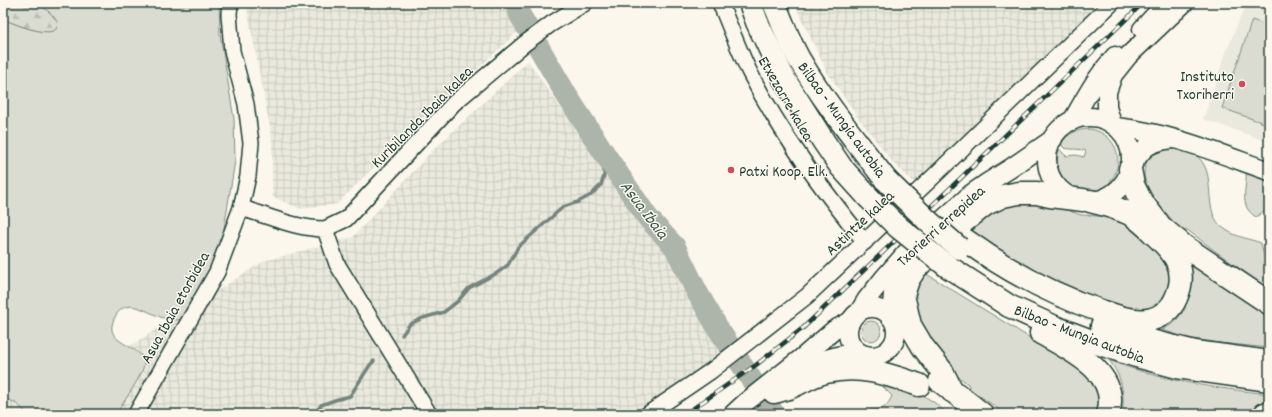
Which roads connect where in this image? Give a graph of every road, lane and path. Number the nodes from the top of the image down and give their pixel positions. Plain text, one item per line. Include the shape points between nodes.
1 (230, 3) edge
2 (585, 3) edge
3 (720, 3) edge
4 (750, 3) edge
5 (774, 3) edge
6 (1112, 3) edge
7 (1166, 3) edge
8 (1184, 3) edge
9 (1072, 121) junction
10 (1114, 125) junction
11 (1178, 138) junction
12 (1053, 139) junction
13 (1130, 169) junction
14 (1269, 171) edge
15 (1079, 198) junction
16 (241, 208) junction
17 (325, 230) junction
18 (865, 242) junction
19 (962, 244) junction
20 (1269, 303) edge
21 (1009, 306) junction
22 (855, 316) junction
23 (893, 324) junction
24 (869, 356) junction
25 (1269, 362) edge
26 (1269, 380) edge
27 (919, 385) junction
28 (772, 390) junction
29 (952, 391) junction
30 (744, 410) edge
31 (1269, 413) edge
32 (136, 414) edge
33 (429, 414) edge
34 (648, 414) edge
35 (959, 414) edge
36 (982, 414) edge
37 (1108, 414) edge
38 (1265, 414) edge

1 - 16 street, Asua Ibaia etorbidea via 232,51 246,104 251,143 248,176
2 - 17 street, Kuribilanda Ibaia kalea via 524,44 454,103 346,219
3 - 18 street, Etxezarre kalea via 769,108 827,196
4 - 21 highway, Bilbao - Mungia autobia, bridge via 784,79 837,161 898,227 947,266
5 - 19 highway, Bilbao - Mungia autobia, bridge via 798,57 821,94 886,180 929,222
6 - 18 street, Astintze kalea
7 - 9 street via 1102,70
8 - 10 street via 1129,55 1113,75 1107,92 1108,107
9 - 10 street via 1092,118
9 - 12 street via 1061,128
10 - 11 street
10 - 13 street via 1127,141
11 - 13 street via 1160,140 1146,147
11 - 14 street
12 - 15 street via 1048,155 1053,180
12 - 22 street, Txorierri errepidea via 971,194 906,253 882,279
13 - 15 street via 1118,190 1104,198
13 - 20 highway via 1133,185 1141,201 1161,227 1185,247
15 - 19 highway via 1111,206 1131,215 1162,241 1175,257 1180,267 1179,292 1174,303 1160,316 1138,320 1089,307 1056,294
15 - 23 street, Txorierri errepidea via 1030,184 993,194 979,203 907,270 894,293
15 - 29 highway via 1037,193 1003,196 986,204 962,223 915,269 903,295 910,325 923,347 942,370
16 - 17 street via 300,227
16 - 32 street, Asua Ibaia etorbidea via 217,272
17 - 33 street via 337,264
18 - 34 street, Astintze kalea via 807,296 711,371
19 - 25 highway, Bilbao - Mungia autobia via 1008,281 1074,315 1110,329 1195,352
21 - 26 highway, Bilbao - Mungia autobia via 1057,328 1136,356 1177,367
21 - 37 highway via 1034,329 1093,366 1110,394
22 - 23 street via 873,308 886,313
22 - 24 street via 848,326 849,339 855,349
22 - 28 street via 804,356
23 - 24 street via 893,343 884,352
23 - 29 highway via 910,350
24 - 27 highway
24 - 28 street via 838,356 825,360
27 - 28 highway via 880,372 851,369 826,372 790,387
27 - 35 highway
28 - 30 street
29 - 36 highway
31 - 38 highway

